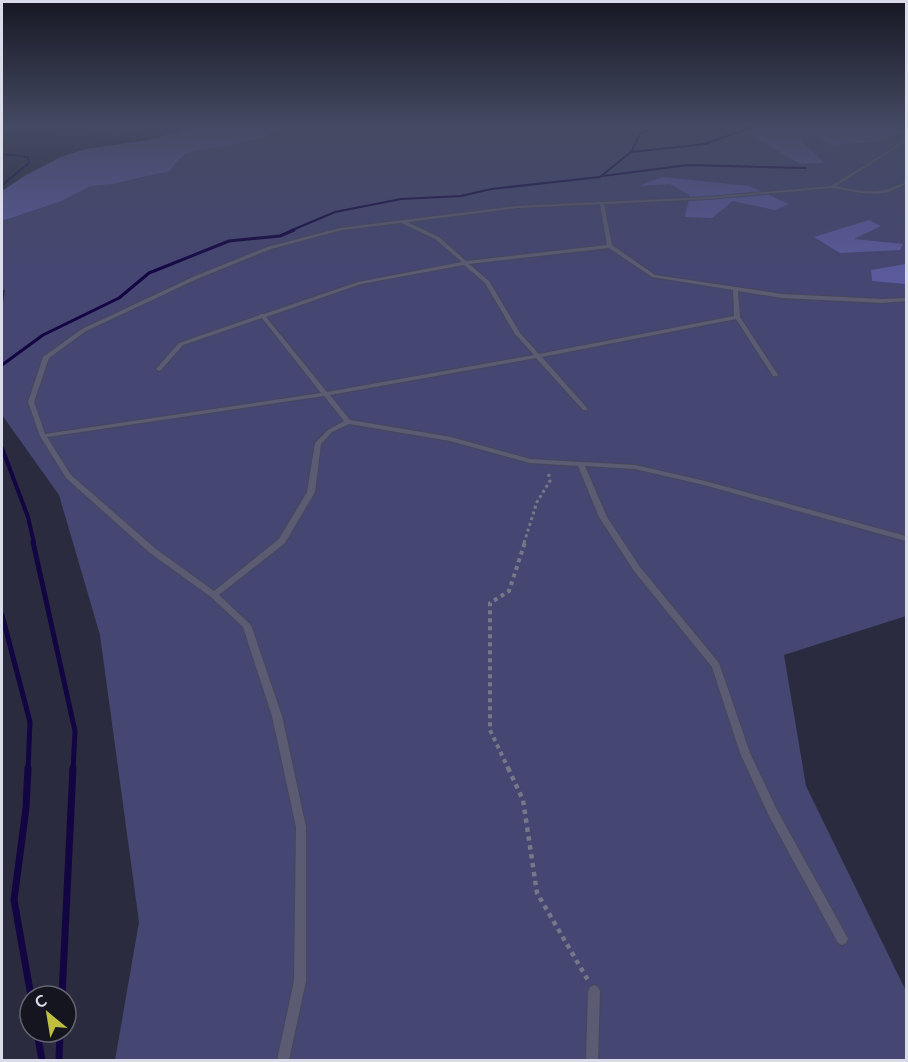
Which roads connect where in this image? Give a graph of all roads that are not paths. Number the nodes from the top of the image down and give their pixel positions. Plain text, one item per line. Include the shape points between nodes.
1 (852, 175) edge
2 (906, 183) edge
3 (832, 187) junction
4 (602, 203) junction
5 (401, 221) junction
6 (610, 246) junction
7 (465, 262) junction
8 (735, 290) junction
9 (906, 299) edge
10 (262, 315) junction
11 (737, 317) junction
12 (538, 356) junction
13 (159, 369) dead end
14 (775, 375) dead end
15 (325, 394) junction
16 (585, 409) dead end
17 (348, 422) junction
18 (43, 436) junction
19 (581, 466) junction
20 (906, 538) edge
21 (214, 595) junction
22 (842, 939) dead end
23 (594, 991) road end
24 (283, 1060) edge
25 (592, 1060) edge

1 - 3 lane
2 - 3 lane via 877,195
3 - 4 lane
4 - 5 lane via 517,207
4 - 6 lane
5 - 7 lane via 437,238
5 - 18 lane via 342,229 269,248 84,330 46,357 32,402
6 - 7 lane
6 - 8 lane via 654,276
7 - 10 lane via 360,283
7 - 12 lane via 487,282 518,334
8 - 9 lane via 782,296
8 - 11 lane
10 - 13 lane via 181,344
10 - 15 lane
11 - 12 lane
11 - 14 lane
12 - 15 lane
12 - 16 lane
15 - 17 lane
15 - 18 lane
17 - 19 lane via 451,439 530,461
17 - 21 lane via 330,430 318,442 311,492 282,541
18 - 21 lane via 68,476 153,551
19 - 20 lane via 635,467
19 - 22 lane via 603,517 636,569 716,665 745,753
21 - 24 lane via 247,625 277,716 301,826 300,981
23 - 25 lane

